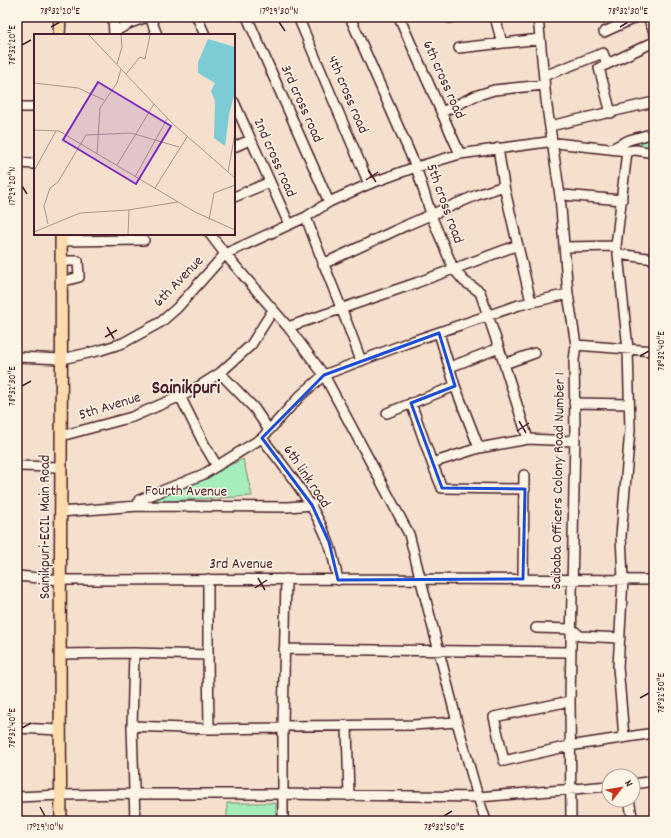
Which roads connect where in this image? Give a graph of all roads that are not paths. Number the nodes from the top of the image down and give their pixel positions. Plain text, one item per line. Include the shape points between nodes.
1 (60, 17) edge
2 (112, 17) edge
3 (149, 17) edge
4 (197, 17) edge
5 (247, 17) edge
6 (298, 17) edge
7 (350, 17) edge
8 (399, 17) edge
9 (495, 17) edge
10 (538, 17) edge
11 (637, 17) edge
12 (648, 17) edge
13 (604, 32) dead end
14 (654, 32) edge
15 (114, 33) edge
16 (60, 34) edge
17 (157, 34) edge
18 (205, 34) edge
19 (540, 39) junction
20 (654, 42) edge
21 (502, 43) junction
22 (459, 48) dead end
23 (607, 64) junction
24 (544, 80) junction
25 (654, 102) edge
26 (235, 104) edge
27 (17, 107) edge
28 (34, 107) edge
29 (442, 112) junction
30 (611, 112) junction
31 (550, 126) junction
32 (654, 133) edge
33 (250, 140) junction
34 (553, 143) junction
35 (235, 147) edge
36 (498, 148) junction
37 (611, 149) junction
38 (627, 151) junction
39 (654, 153) edge
40 (460, 154) junction
41 (17, 163) edge
42 (34, 164) edge
43 (416, 167) junction
44 (270, 182) junction
45 (370, 184) junction
46 (504, 186) junction
47 (560, 196) junction
48 (235, 197) edge
49 (622, 200) junction
50 (329, 202) junction
51 (432, 216) junction
52 (306, 217) junction
53 (288, 224) junction
54 (211, 235) edge
55 (61, 237) edge
56 (144, 240) dead end
57 (518, 244) junction
58 (565, 247) junction
59 (617, 250) junction
60 (225, 254) junction
61 (654, 259) edge
62 (61, 261) junction
63 (323, 264) junction
64 (453, 268) junction
65 (61, 282) junction
66 (568, 294) junction
67 (531, 302) junction
68 (342, 308) junction
69 (273, 310) junction
70 (488, 316) junction
71 (288, 327) junction
72 (439, 333) junction
73 (576, 345) junction
74 (499, 348) junction
75 (628, 349) junction
76 (654, 351) edge
77 (535, 353) dead end
78 (17, 357) edge
79 (62, 359) junction
80 (361, 361) junction
81 (504, 364) junction
82 (450, 367) junction
83 (220, 373) junction
84 (324, 376) junction
85 (455, 386) junction
86 (180, 396) junction
87 (411, 403) junction
88 (574, 404) junction
89 (629, 404) junction
90 (387, 413) dead end
91 (269, 430) junction
92 (61, 436) junction
93 (262, 438) junction
94 (528, 439) junction
95 (574, 440) junction
96 (479, 448) junction
97 (432, 463) junction
98 (17, 466) edge
99 (217, 466) junction
100 (61, 467) junction
101 (524, 475) dead end
102 (525, 489) junction
103 (312, 505) junction
104 (138, 506) junction
105 (60, 512) junction
106 (17, 576) edge
107 (208, 579) junction
108 (286, 579) junction
109 (420, 579) junction
110 (523, 579) junction
111 (572, 579) junction
112 (623, 579) junction
113 (61, 580) junction
114 (338, 580) junction
115 (654, 580) edge
116 (536, 628) dead end
117 (572, 629) junction
118 (620, 638) junction
119 (284, 649) junction
120 (439, 651) junction
121 (571, 652) junction
122 (134, 653) junction
123 (60, 654) junction
124 (208, 655) junction
125 (570, 701) junction
126 (457, 722) junction
127 (132, 726) junction
128 (347, 726) junction
129 (283, 727) junction
130 (17, 728) edge
131 (210, 729) junction
132 (60, 730) junction
133 (654, 733) edge
134 (624, 738) junction
135 (570, 746) junction
136 (654, 781) edge
137 (641, 783) edge
138 (601, 787) edge
139 (570, 789) junction
140 (134, 794) junction
141 (282, 794) junction
142 (60, 795) junction
143 (349, 796) junction
144 (17, 797) edge
145 (478, 797) junction
146 (631, 808) edge
147 (61, 821) edge
148 (135, 821) edge
149 (283, 821) edge
150 (486, 821) edge
151 (571, 821) edge
152 (633, 821) edge

1 - 16 main road
2 - 15 street
3 - 15 street via 130,23
3 - 17 street
4 - 18 street
5 - 50 street, 3rd cross road
6 - 45 street, 4th cross road
7 - 43 street, 5th cross road
8 - 29 street, 6th cross road
9 - 21 street
10 - 19 street, Saibaba Officers Colony Road Number 1
11 - 13 street
12 - 14 street
19 - 21 street
19 - 24 street, Saibaba Officers Colony Road Number 1
20 - 23 street
21 - 22 street
23 - 24 street via 603,53
23 - 30 street via 599,68
24 - 29 street via 474,96
24 - 31 street, Saibaba Officers Colony Road Number 1
25 - 30 street
26 - 33 street, 2nd cross road
27 - 28 street
29 - 40 street, 6th cross road
30 - 31 street
31 - 34 street, Saibaba Officers Colony Road Number 1
32 - 37 street via 629,140
33 - 35 street
33 - 44 street, 2nd cross road
34 - 36 street
34 - 37 street
34 - 47 street, Saibaba Officers Colony Road Number 1
36 - 40 street
36 - 46 street
37 - 38 street
38 - 39 street
38 - 49 street
40 - 43 street
41 - 42 street
43 - 45 street
43 - 51 street, 5th cross road
44 - 48 street
44 - 53 street, 2nd cross road
45 - 50 street
46 - 51 street
46 - 57 street
47 - 49 street
47 - 58 street, Saibaba Officers Colony Road Number 1
49 - 59 street
50 - 52 street
51 - 63 street
51 - 64 street, 5th cross road
52 - 53 street
52 - 63 street
53 - 60 street
54 - 60 street
55 - 56 street
55 - 62 main road, Sainikpuri-ECIL Main Road
57 - 64 street
57 - 67 street
58 - 59 street
58 - 66 street, Saibaba Officers Colony Road Number 1
59 - 61 street
59 - 75 street
60 - 69 street
60 - 79 street, 6th Avenue via 177,308 161,322 122,343
62 - 65 main road, Sainikpuri-ECIL Main Road
62 - 65 street via 78,261 79,277
63 - 68 street
64 - 68 street
64 - 70 street, 5th cross road via 464,281 480,292
65 - 79 main road, Sainikpuri-ECIL Main Road
66 - 67 street
66 - 73 street, Saibaba Officers Colony Road Number 1
67 - 70 street
68 - 71 street
68 - 80 street
69 - 71 street
69 - 83 street, 5th Avenue via 251,345
70 - 72 street
70 - 74 street, 5th cross road
71 - 84 street
72 - 80 street
72 - 82 street
73 - 75 street
73 - 88 street, Saibaba Officers Colony Road Number 1
74 - 81 street, 5th cross road
74 - 82 street
75 - 76 street
75 - 89 street
77 - 81 street
78 - 79 street, 6th Avenue
79 - 92 main road, Sainikpuri-ECIL Main Road
80 - 84 street
81 - 94 street, 5th cross road
82 - 85 street
83 - 86 street, 5th Avenue
83 - 91 street via 254,408
84 - 91 street via 300,396
84 - 109 street via 409,534
85 - 87 street
85 - 96 street
86 - 92 street, 5th Avenue via 132,417
86 - 99 street
87 - 90 street
87 - 97 street
88 - 89 street
88 - 95 street, Saibaba Officers Colony Road Number 1
89 - 112 street via 630,430 621,536
91 - 93 street
92 - 100 main road, Sainikpuri-ECIL Main Road
93 - 99 street
93 - 103 street, 6th link road
94 - 95 street
94 - 96 street
95 - 111 street, Saibaba Officers Colony Road Number 1
96 - 97 street
97 - 102 street via 442,488
98 - 100 street
99 - 104 street via 204,474 139,500
100 - 105 main road, Sainikpuri-ECIL Main Road
101 - 102 street
102 - 110 street
103 - 104 street, Fourth Avenue
103 - 114 street, 6th link road via 329,542
104 - 105 street, Fourth Avenue
105 - 113 main road, Sainikpuri-ECIL Main Road
106 - 113 street, 3rd Avenue
107 - 108 street, 3rd Avenue
107 - 113 street, 3rd Avenue
107 - 124 street
108 - 114 street, 3rd Avenue
108 - 119 street
109 - 110 street, 3rd Avenue
109 - 114 street, 3rd Avenue
109 - 120 street
110 - 111 street, 3rd Avenue
111 - 112 street, 3rd Avenue
111 - 117 street, Saibaba Officers Colony Road Number 1
112 - 115 street, 3rd Avenue
112 - 118 street
113 - 123 main road, Sainikpuri-ECIL Main Road
116 - 117 street
117 - 118 street via 580,636
117 - 121 street, Saibaba Officers Colony Road Number 1
118 - 134 street via 618,667
119 - 120 street
119 - 129 street
120 - 121 street
120 - 126 street
121 - 125 street, Saibaba Officers Colony Road Number 1
122 - 123 street
122 - 124 street
122 - 127 street
123 - 132 main road, Sainikpuri-ECIL Main Road
124 - 131 street
125 - 135 street, Saibaba Officers Colony Road Number 1
125 - 135 street via 494,716 504,761
126 - 128 street
126 - 145 street
127 - 131 street
127 - 140 street
128 - 129 street
128 - 143 street
129 - 131 street
129 - 141 street
130 - 132 street
132 - 142 main road, Sainikpuri-ECIL Main Road
133 - 134 street
134 - 135 street
135 - 139 street, Saibaba Officers Colony Road Number 1
136 - 137 street
138 - 139 street
139 - 145 street
139 - 151 street, Saibaba Officers Colony Road Number 1
140 - 141 street
140 - 142 street
140 - 148 street
141 - 143 street
141 - 149 street
142 - 144 street
142 - 147 main road, Sainikpuri-ECIL Main Road
143 - 145 street
145 - 150 street
146 - 152 street

